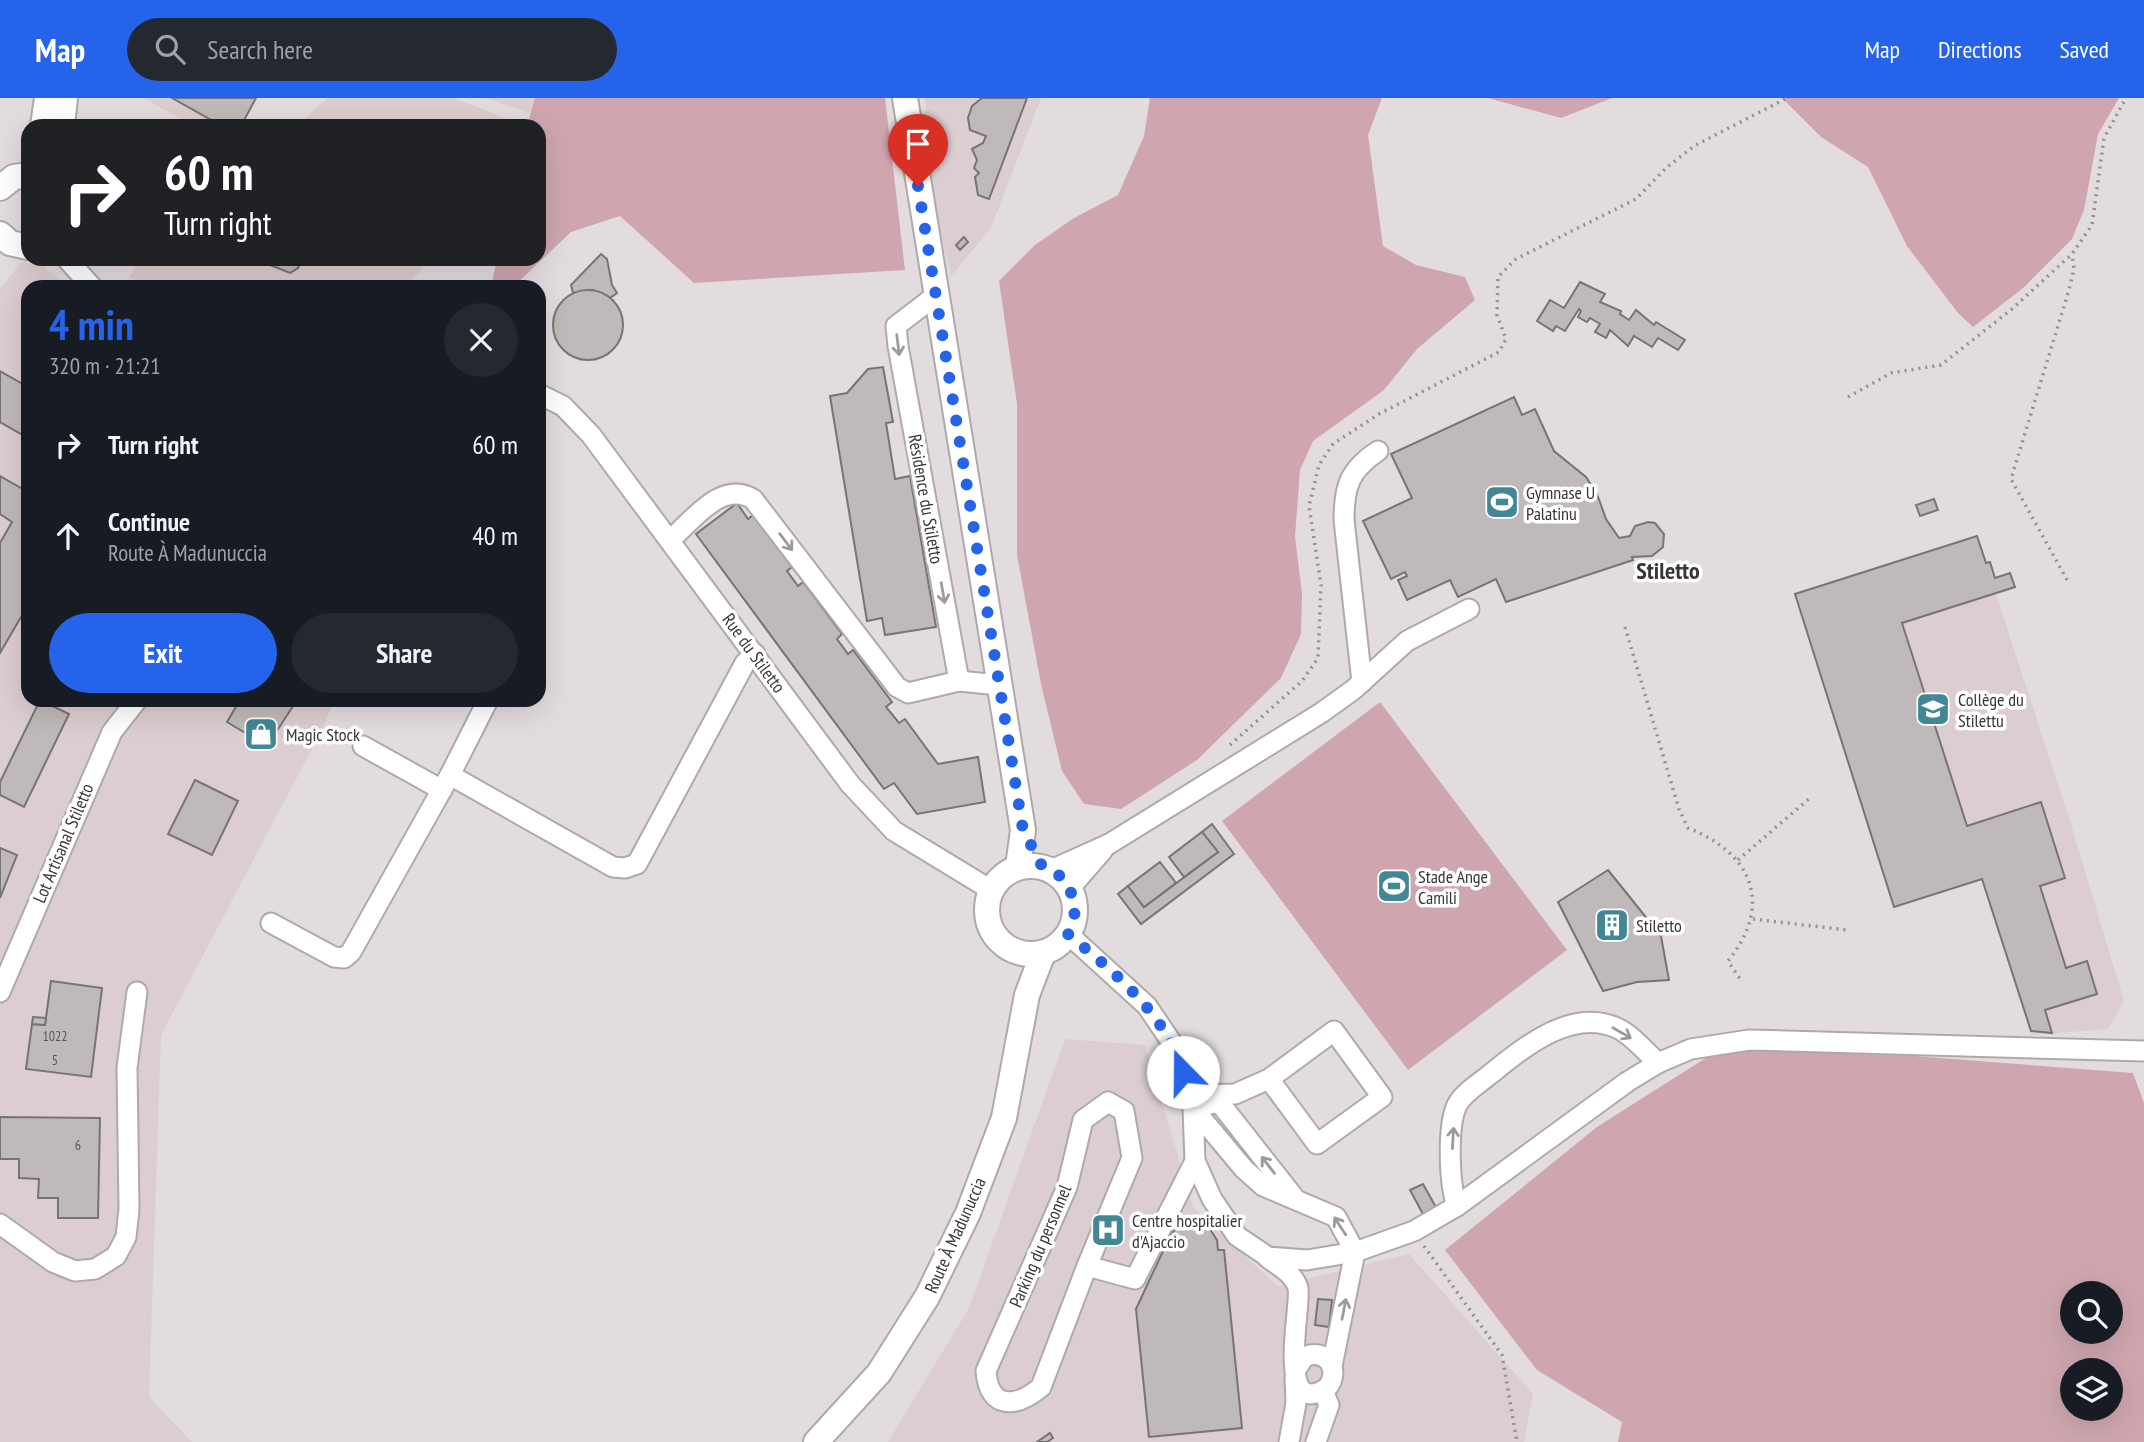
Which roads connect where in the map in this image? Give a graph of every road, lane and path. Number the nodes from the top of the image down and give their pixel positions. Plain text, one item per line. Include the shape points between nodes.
1 (47, 98) edge
2 (65, 98) edge
3 (905, 98) edge
4 (1787, 98) edge
5 (2126, 98) edge
6 (44, 119) edge
7 (63, 119) edge
8 (21, 174) edge
9 (0, 188) edge
10 (1, 236) edge
11 (21, 245) edge
12 (2072, 254) junction
13 (73, 266) edge
14 (86, 280) edge
15 (935, 296) junction
16 (1848, 397) dead end
17 (546, 398) edge
18 (1378, 451) dead end
19 (671, 539) junction
20 (2067, 580) dead end
21 (1469, 609) dead end
22 (1625, 627) dead end
23 (755, 654) junction
24 (959, 681) junction
25 (1362, 682) junction
26 (999, 685) junction
27 (132, 707) edge
28 (484, 707) edge
29 (363, 746) dead end
30 (1228, 747) dead end
31 (446, 782) junction
32 (1811, 797) dead end
33 (1109, 844) junction
34 (1738, 860) junction
35 (1037, 868) junction
36 (1070, 888) junction
37 (991, 890) junction
38 (1753, 919) junction
39 (271, 923) dead end
40 (1847, 930) dead end
41 (1068, 934) junction
42 (1015, 951) junction
43 (1042, 953) junction
44 (1741, 982) dead end
45 (0, 992) edge
46 (137, 992) dead end
47 (1027, 995) junction
48 (2144, 1051) edge
49 (1657, 1063) junction
50 (1269, 1079) junction
51 (1191, 1102) junction
52 (1195, 1161) junction
53 (1457, 1206) junction
54 (0, 1224) edge
55 (1414, 1231) junction
56 (1258, 1251) junction
57 (1355, 1252) junction
58 (1307, 1260) junction
59 (1087, 1266) junction
60 (1332, 1366) junction
61 (1302, 1379) junction
62 (1294, 1415) junction
63 (816, 1442) edge
64 (1283, 1442) edge
65 (1289, 1442) edge
66 (1316, 1442) edge
67 (1517, 1442) edge

1 - 6 main road
2 - 7 main road
3 - 15 main road
4 - 30 path via 1694,146 1636,199 1516,259 1498,277 1497,315 1506,339 1499,352 1379,414 1333,444 1319,465 1309,506 1321,585 1318,658 1302,681
5 - 12 path via 2104,138 2092,225
8 - 9 main road
10 - 11 main road
12 - 16 path via 1941,365 1891,373
12 - 20 path via 2069,290 2011,479
13 - 14 street
15 -> 24 street, Résidence du Stiletto via 896,326
15 - 26 main road
17 - 19 street, Rue du Stiletto via 563,406 591,435
18 - 25 street via 1354,470 1344,495
19 - 23 street, Rue du Stiletto
19 -> 24 street via 724,494 741,492 753,499 897,687 908,694
21 - 25 street via 1407,641
22 - 34 path via 1688,828 1720,843
23 - 31 street via 745,663 637,864 625,869
23 - 37 street, Rue du Stiletto via 850,784 894,831
24 - 26 street
25 - 33 street via 1321,713
26 - 35 main road via 1023,830
27 - 45 street, Lot Artisanal Stiletto via 112,732
28 - 31 street
29 - 31 street
31 - 39 street via 344,958
32 - 34 path
33 - 35 street
33 - 36 street
34 - 38 path via 1750,881
35 - 36 main road
35 - 37 main road via 998,880
36 - 41 main road via 1075,912
37 - 42 main road via 987,919 993,933
38 - 40 path
38 - 44 path via 1728,961
41 - 43 main road
41 - 51 street via 1147,1006 1176,1049
42 - 43 main road
42 - 47 main road
43 - 47 main road, Route À Madunuccia
46 - 54 street via 127,1068 129,1209 126,1237 116,1256 95,1269 75,1271 53,1262
47 - 63 main road, Route À Madunuccia via 1004,1118 968,1213 927,1297 879,1373
48 - 49 street via 1749,1040 1691,1049
49 - 53 street
53 -> 49 street via 1451,1168 1458,1103 1522,1050 1556,1030 1598,1024 1617,1028
50 - 50 street via 1334,1031 1382,1097 1317,1144
50 - 51 street via 1236,1094
51 - 52 street
57 -> 51 street via 1336,1217 1263,1186 1244,1169
52 - 56 street via 1212,1199 1237,1236
52 - 59 street via 1135,1279
53 - 55 street
55 - 57 street
55 - 67 path via 1502,1355
56 - 58 street via 1268,1257
56 - 61 street via 1294,1278 1298,1290 1293,1337
57 - 58 street
60 -> 57 street
58 - 61 street
59 - 59 street, Parking du personnel via 1132,1158 1124,1111 1108,1102 1083,1120 1067,1186 986,1371 994,1397 1007,1403 1027,1399 1041,1387
60 - 61 street via 1333,1380
60 - 61 street via 1315,1354 1304,1357
61 - 62 street
61 - 66 street via 1329,1405
62 - 64 street
62 - 65 street

